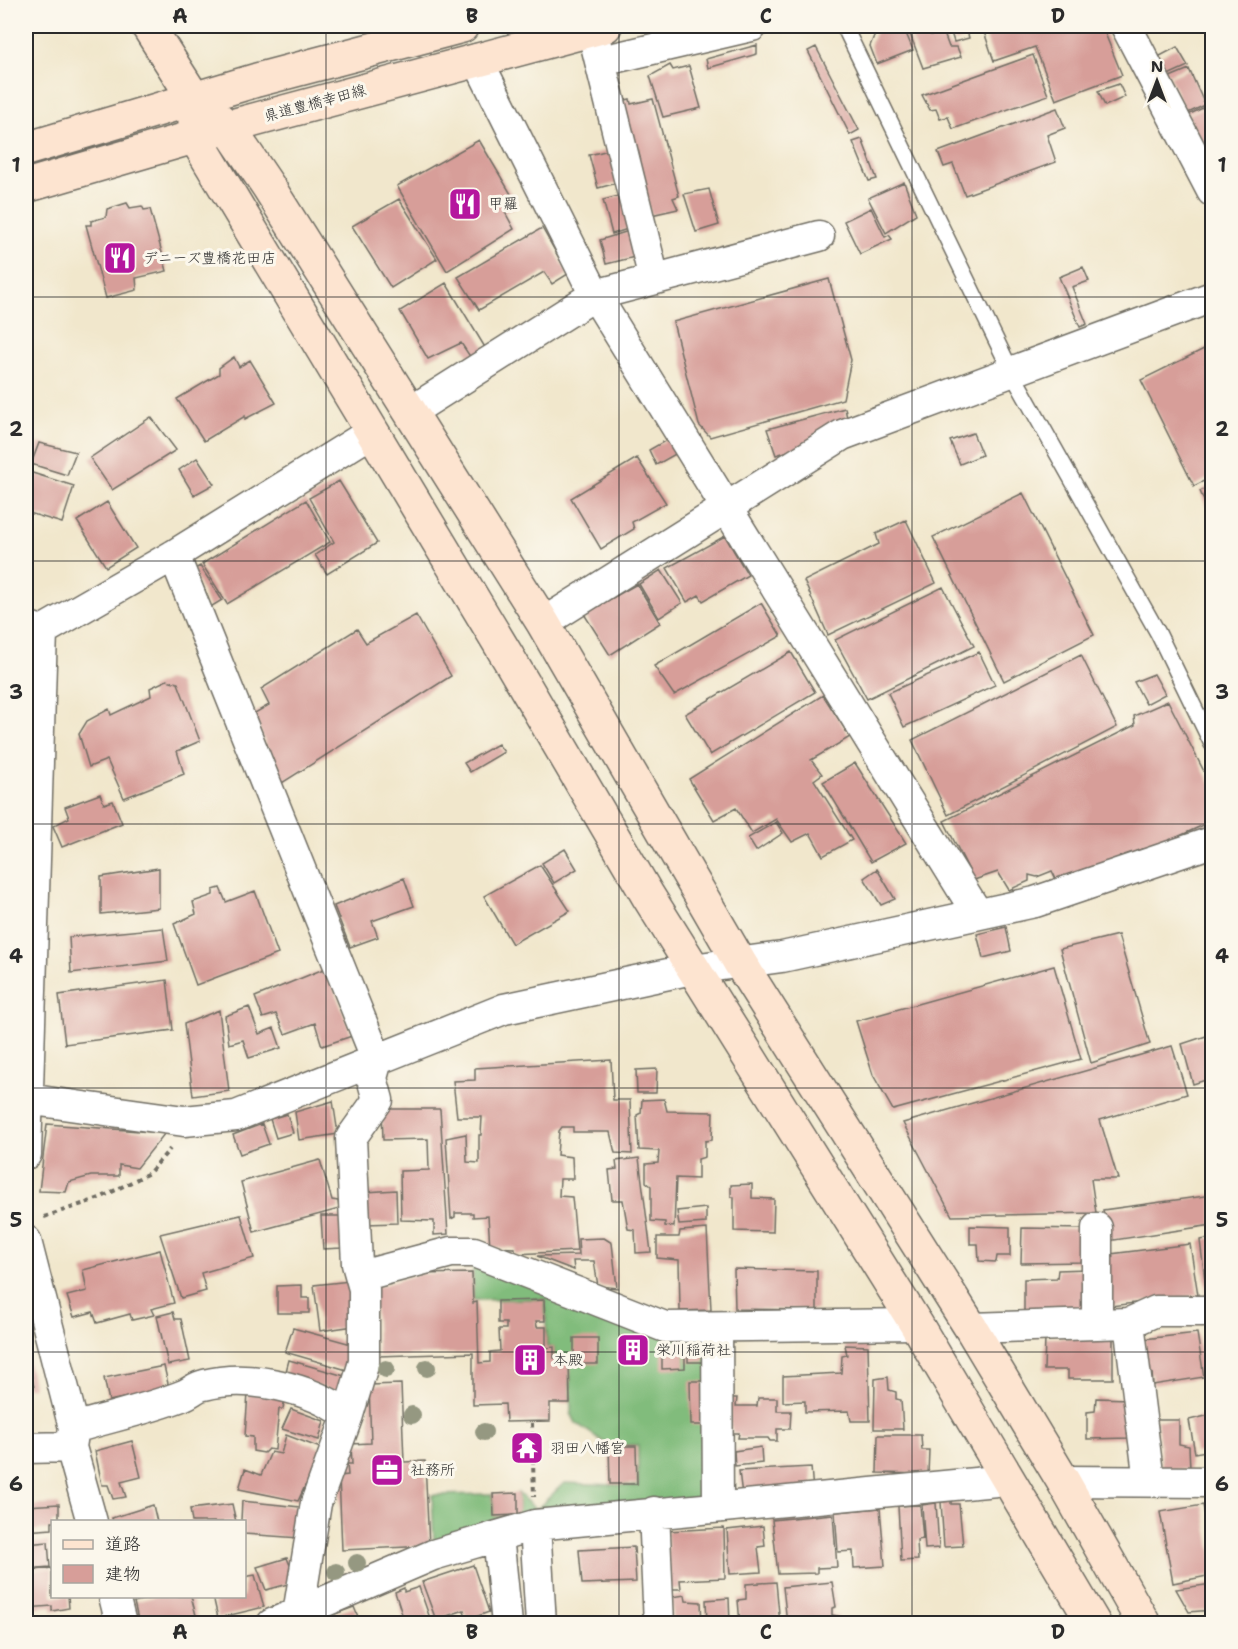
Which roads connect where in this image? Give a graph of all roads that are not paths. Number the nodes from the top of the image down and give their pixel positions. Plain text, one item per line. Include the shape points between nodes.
1 (461, 26) edge
2 (752, 26) edge
3 (844, 26) edge
4 (1126, 26) edge
5 (599, 27) edge
6 (150, 28) edge
7 (477, 59) junction
8 (601, 61) junction
9 (195, 100) junction
10 (228, 127) junction
11 (195, 137) junction
12 (26, 149) edge
13 (26, 186) edge
14 (1212, 190) edge
15 (819, 236) dead end
16 (654, 279) junction
17 (595, 295) junction
18 (1212, 297) edge
19 (1012, 373) junction
20 (410, 412) junction
21 (372, 432) junction
22 (726, 508) junction
23 (174, 555) junction
24 (543, 623) junction
25 (34, 629) edge
26 (1212, 744) edge
27 (1212, 842) edge
28 (977, 912) junction
29 (740, 963) junction
30 (692, 969) junction
31 (377, 1060) junction
32 (27, 1100) edge
33 (26, 1154) edge
34 (1097, 1228) dead end
35 (34, 1229) edge
36 (361, 1276) junction
37 (1212, 1311) edge
38 (1129, 1323) junction
39 (916, 1324) junction
40 (1098, 1324) junction
41 (717, 1328) junction
42 (971, 1328) junction
43 (348, 1415) junction
44 (73, 1437) junction
45 (26, 1448) edge
46 (1007, 1480) junction
47 (1063, 1481) junction
48 (1149, 1481) junction
49 (1212, 1482) edge
50 (718, 1507) junction
51 (654, 1512) junction
52 (92, 1520) edge
53 (535, 1525) junction
54 (498, 1536) junction
55 (115, 1598) edge
56 (285, 1619) edge
57 (121, 1623) edge
58 (507, 1623) edge
59 (541, 1623) edge
60 (659, 1623) edge
61 (1094, 1623) edge
62 (1144, 1623) edge

1 - 9 street
2 - 8 street
3 - 19 lane
4 - 14 street
5 - 7 street, 県道豊橋幸田線
5 - 8 street
6 - 9 street
7 - 10 street, 県道豊橋幸田線
7 - 17 street
8 - 16 street
9 - 10 street
9 - 11 street
9 - 12 street
10 - 11 street, 県道豊橋幸田線
10 - 20 street
11 - 13 street, 県道豊橋幸田線
11 - 21 street
15 - 16 street
16 - 17 street
17 - 20 street
17 - 22 street
18 - 19 street
19 - 22 street via 842,435
19 - 26 lane via 1158,633
20 - 24 street
21 - 23 street
21 - 30 street
22 - 24 street
22 - 28 street
23 - 25 street
23 - 31 street
24 - 29 street
25 - 32 street
27 - 28 street via 1035,902
28 - 29 street
29 - 30 street
29 - 42 street
30 - 31 street via 504,1009
30 - 39 street
31 - 32 street via 236,1116 184,1120
31 - 36 street via 372,1078 378,1100 351,1138 357,1264
32 - 33 street
34 - 40 street
35 - 44 street
36 - 41 street via 451,1252 474,1252 665,1327
36 - 43 street via 364,1362
37 - 38 street via 1156,1311
38 - 40 street
38 - 48 street
39 - 41 street
39 - 46 street
40 - 42 street
41 - 50 street
42 - 47 street
43 - 44 street via 324,1401 247,1381 203,1385
43 - 56 street via 316,1503
44 - 45 street
44 - 52 street
46 - 50 street
46 - 61 street
47 - 48 street
47 - 62 street
48 - 49 street
50 - 51 street
51 - 53 street
51 - 60 street
53 - 54 street
53 - 59 street
54 - 56 street via 433,1555
54 - 58 street
55 - 57 street

